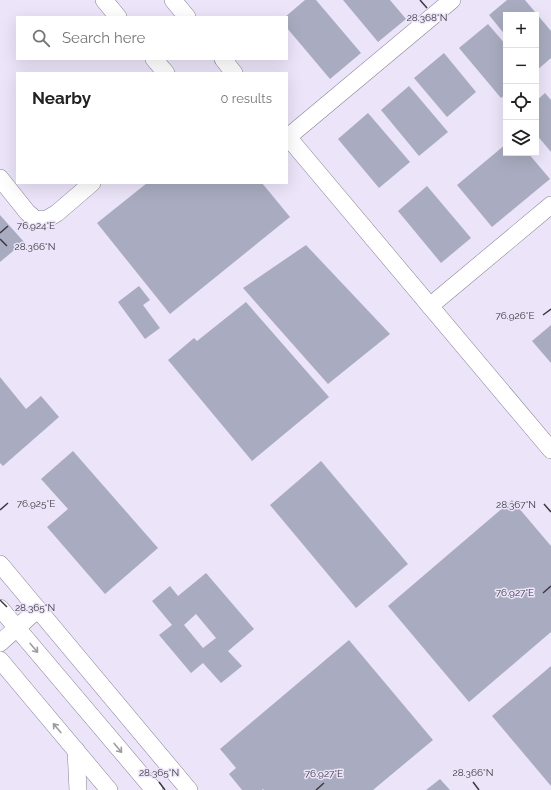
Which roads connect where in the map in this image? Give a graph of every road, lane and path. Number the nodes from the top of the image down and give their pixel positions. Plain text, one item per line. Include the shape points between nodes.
1 (104, 0) edge
2 (173, 0) edge
3 (452, 0) edge
4 (117, 16) edge
5 (186, 16) edge
6 (155, 60) edge
7 (165, 72) edge
8 (288, 135) edge
9 (288, 137) edge
10 (0, 178) edge
11 (91, 184) edge
12 (551, 205) edge
13 (430, 306) junction
14 (551, 450) edge
15 (0, 564) edge
16 (0, 608) edge
17 (38, 609) junction
18 (17, 628) junction
19 (0, 643) edge
20 (0, 660) edge
21 (76, 750) junction
22 (78, 790) edge
23 (109, 790) edge
24 (154, 790) edge
25 (189, 790) edge

1 - 4 street
2 - 5 street
3 - 8 street
6 - 7 street
9 - 13 street
10 - 11 street via 36,220 47,220
12 - 13 street
13 - 14 street
15 - 17 street
16 - 18 street
17 - 18 street
17 - 25 street
18 - 19 street
18 -> 24 street
21 -> 20 street
21 - 22 street
21 - 23 street

